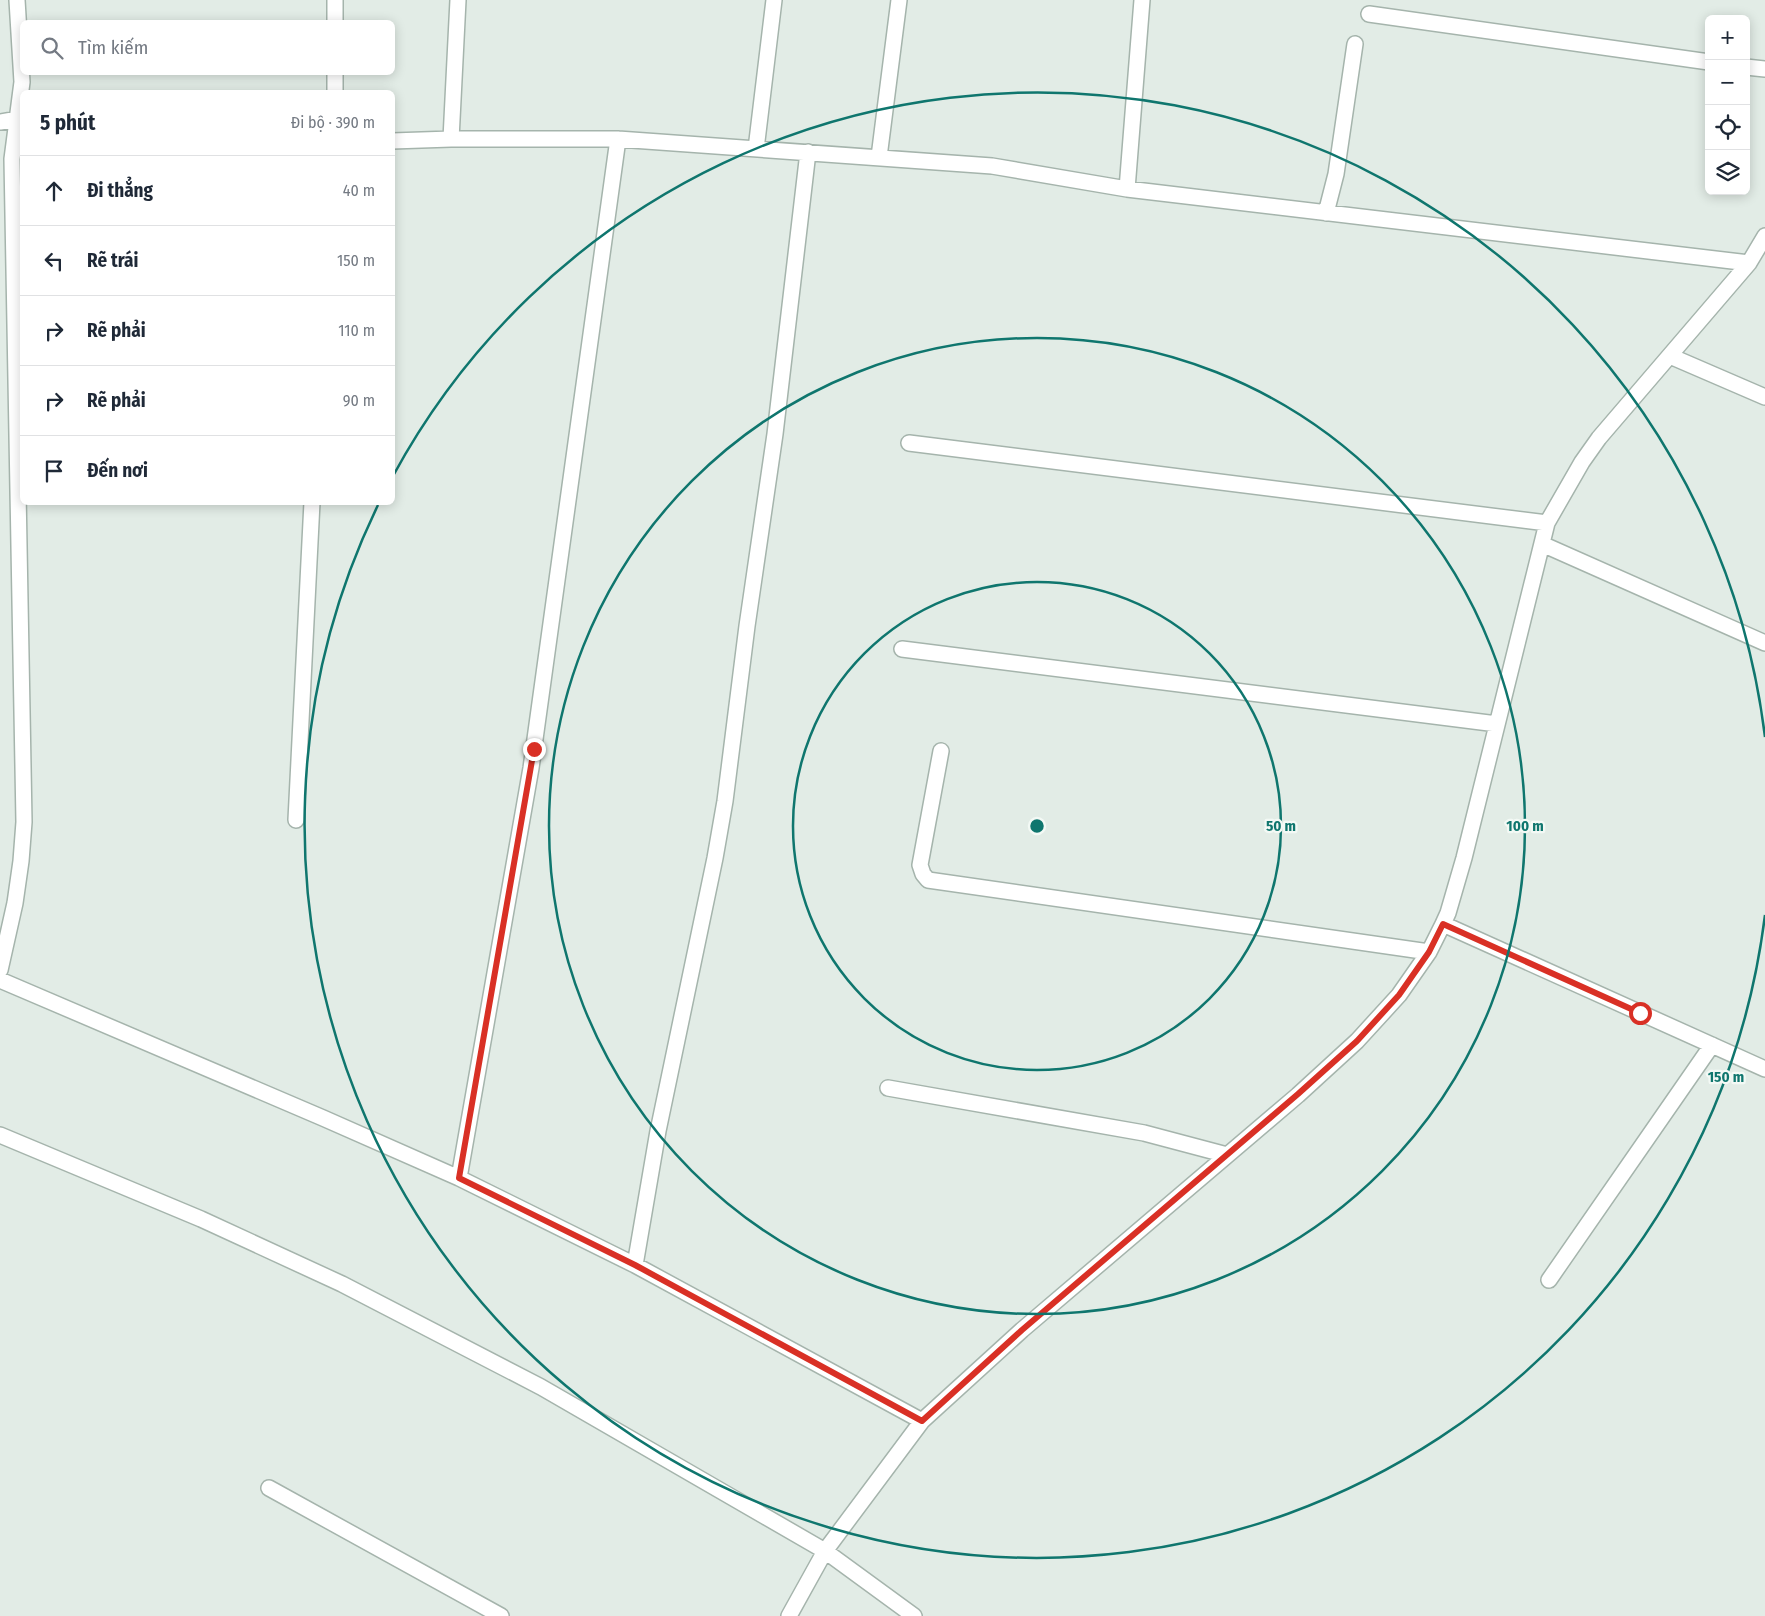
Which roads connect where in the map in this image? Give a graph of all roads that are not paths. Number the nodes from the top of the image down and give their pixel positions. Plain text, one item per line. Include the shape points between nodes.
1 (17, 0) edge
2 (335, 0) edge
3 (458, 0) edge
4 (774, 0) edge
5 (899, 0) edge
6 (1142, 0) edge
7 (1369, 14) dead end
8 (335, 20) edge
9 (1355, 44) dead end
10 (20, 49) edge
11 (1705, 61) edge
12 (1750, 68) edge
13 (1765, 70) edge
14 (22, 75) edge
15 (335, 75) edge
16 (21, 90) edge
17 (335, 90) edge
18 (20, 100) edge
19 (18, 119) junction
20 (0, 122) edge
21 (451, 139) junction
22 (618, 139) junction
23 (395, 141) edge
24 (756, 149) junction
25 (808, 152) junction
26 (879, 157) junction
27 (17, 159) edge
28 (1127, 189) junction
29 (1326, 212) junction
30 (1765, 236) edge
31 (1749, 263) junction
32 (1670, 356) junction
33 (1765, 397) edge
34 (20, 443) edge
35 (909, 443) dead end
36 (21, 505) edge
37 (312, 505) edge
38 (1547, 523) junction
39 (1542, 544) junction
40 (1765, 643) edge
41 (902, 650) dead end
42 (1496, 724) junction
43 (942, 751) dead end
44 (296, 820) dead end
45 (1443, 924) junction
46 (1429, 952) junction
47 (0, 970) edge
48 (0, 980) edge
49 (1712, 1045) junction
50 (1765, 1069) edge
51 (888, 1088) dead end
52 (0, 1135) edge
53 (1227, 1155) junction
54 (459, 1178) junction
55 (635, 1265) junction
56 (1548, 1280) dead end
57 (922, 1421) junction
58 (269, 1488) dead end
59 (825, 1551) junction
60 (501, 1616) edge
61 (788, 1616) edge
62 (914, 1616) edge

1 - 10 street
2 - 8 street
3 - 21 street
4 - 24 street
5 - 26 street
6 - 28 street
7 - 11 street
9 - 29 street via 1336,174
12 - 13 street
14 - 16 street
15 - 17 street
18 - 19 street
19 - 20 street
19 - 27 street via 13,142
21 - 22 street
21 - 23 street
22 - 24 street
22 - 54 street via 531,768
24 - 25 street
25 - 26 street
25 - 55 street via 775,434 725,800 658,1131
26 - 28 street via 992,166
27 - 34 street
28 - 29 street
29 - 31 street
30 - 31 street
31 - 32 street
32 - 33 street
32 - 38 street via 1599,438
35 - 38 street
36 - 47 street via 24,822 15,903
37 - 44 street
38 - 39 street
39 - 40 street
39 - 42 street
41 - 42 street
42 - 45 street via 1464,858
43 - 46 street via 920,864 928,880
45 - 46 street
45 - 49 street
46 - 53 street via 1399,995 1357,1041
48 - 54 street
49 - 50 street
49 - 56 street
51 - 53 street via 1144,1134
52 - 59 street via 200,1219 342,1284 541,1387
53 - 57 street via 1022,1330
54 - 55 street
55 - 57 street
57 - 59 street
58 - 60 street
59 - 61 street
59 - 62 street

